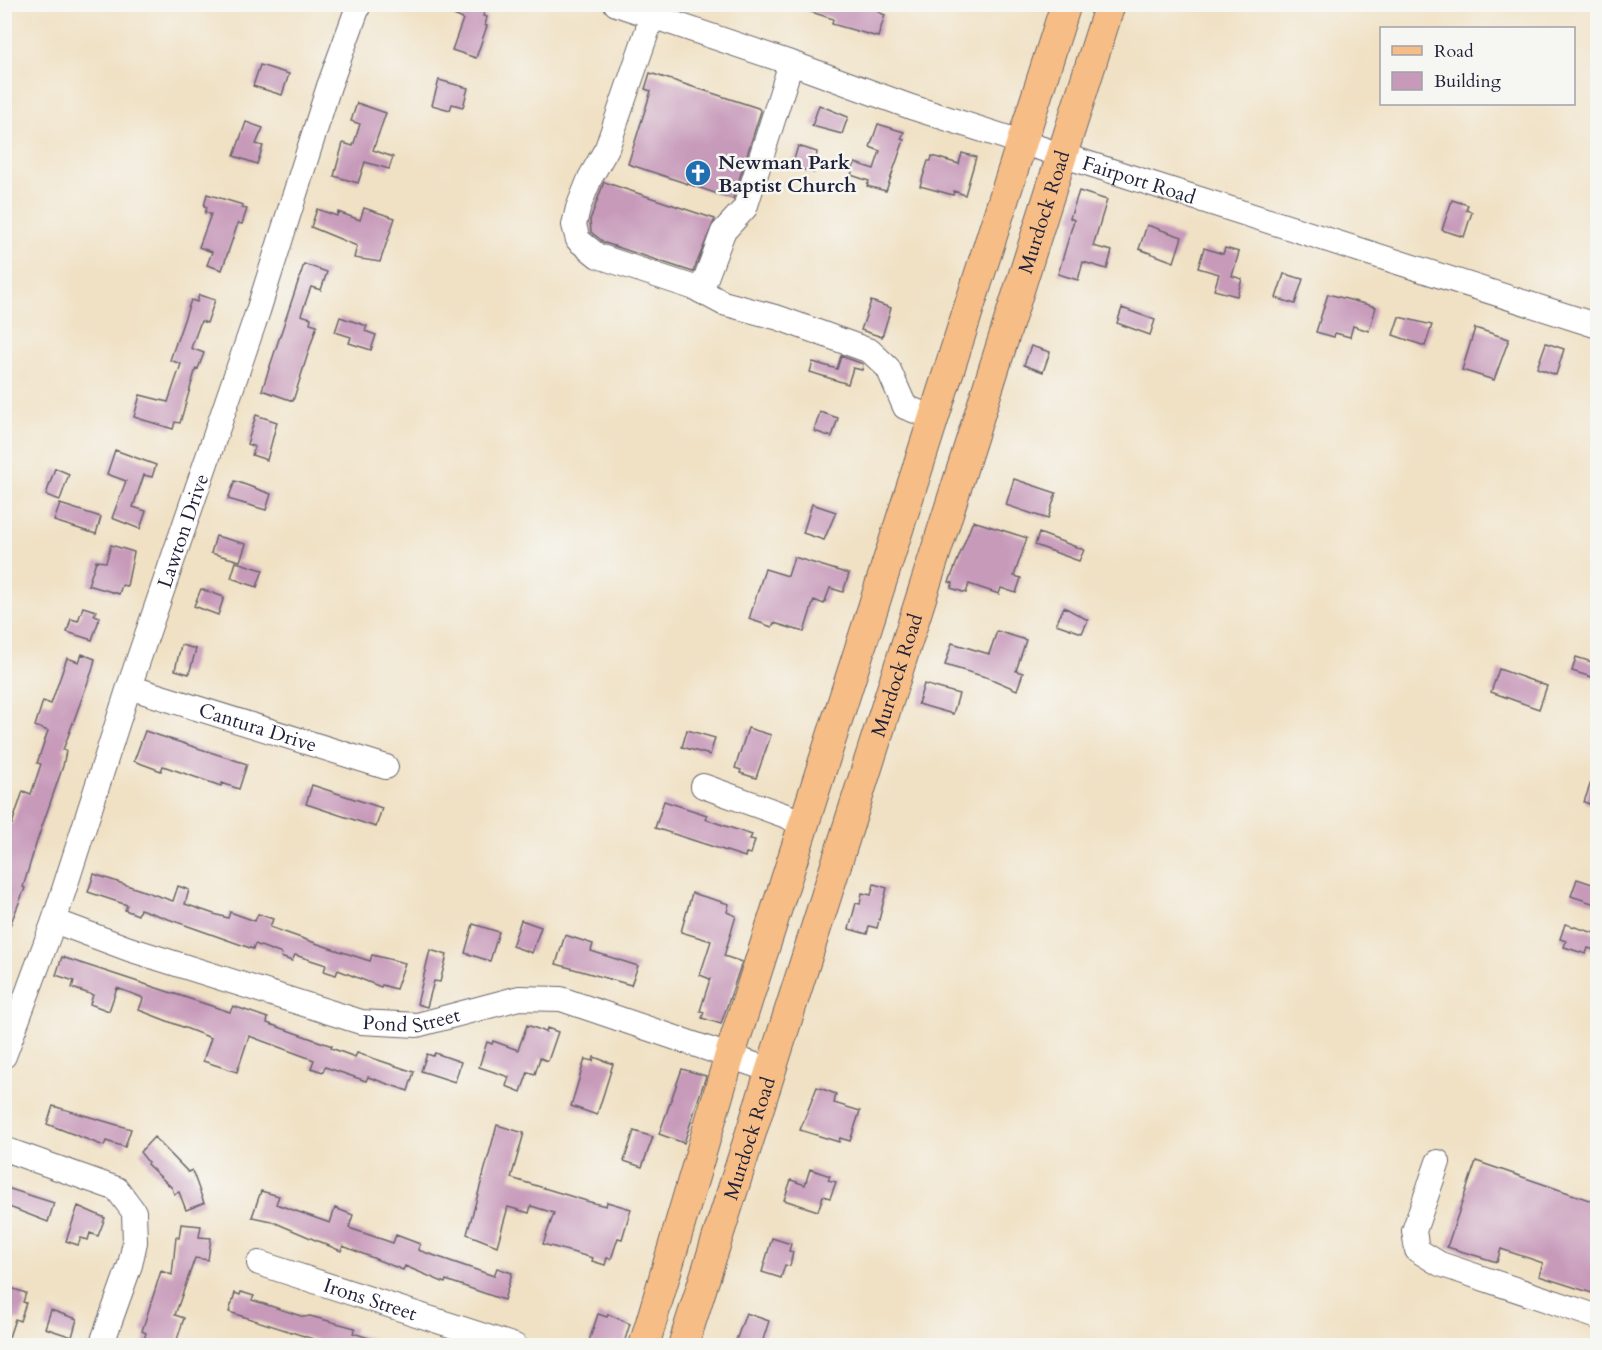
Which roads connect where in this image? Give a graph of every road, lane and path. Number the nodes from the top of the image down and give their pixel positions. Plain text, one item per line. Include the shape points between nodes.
1 (358, 4) edge
2 (616, 4) edge
3 (1066, 4) edge
4 (1110, 4) edge
5 (652, 17) junction
6 (791, 63) junction
7 (1022, 143) junction
8 (1062, 154) junction
9 (701, 291) junction
10 (1598, 326) edge
11 (934, 418) junction
12 (892, 549) junction
13 (932, 561) junction
14 (129, 687) junction
15 (386, 766) dead end
16 (703, 786) dead end
17 (803, 827) junction
18 (843, 839) junction
19 (54, 921) junction
20 (4, 1056) edge
21 (729, 1058) junction
22 (770, 1070) junction
23 (4, 1149) edge
24 (1438, 1162) dead end
25 (259, 1263) dead end
26 (1598, 1317) edge
27 (101, 1346) edge
28 (515, 1346) edge
29 (644, 1346) edge
30 (683, 1346) edge

1 - 14 street, Lawton Drive
2 - 5 street, Fairport Road
3 - 7 main road, Murdock Road
4 - 8 main road, Murdock Road
5 - 6 street, Fairport Road
5 - 9 street via 607,148 578,208 575,234 584,248 598,256
6 - 7 street, Fairport Road
6 - 9 street via 745,208 723,232
7 - 8 street, Fairport Road
7 - 11 main road, Murdock Road
8 - 10 street, Fairport Road
8 - 13 main road, Murdock Road
9 - 11 street via 723,303 779,318 870,351 888,368 905,406
11 - 12 main road, Murdock Road
12 - 13 main road
12 - 17 main road, Murdock Road
13 - 18 main road, Murdock Road
14 - 15 street, Cantura Drive
14 - 19 street, Lawton Drive
16 - 17 street via 789,817
17 - 18 main road
17 - 21 main road, Murdock Road
18 - 22 main road, Murdock Road
19 - 20 street, Lawton Drive
19 - 21 street, Pond Street via 129,949 361,1022 417,1025 519,998 561,999
21 - 22 street, Pond Street
21 - 29 main road, Murdock Road
22 - 30 main road, Murdock Road
23 - 27 street via 117,1189 134,1212 135,1242 130,1265
24 - 26 street via 1414,1231 1417,1250 1440,1264
25 - 28 street, Irons Street

